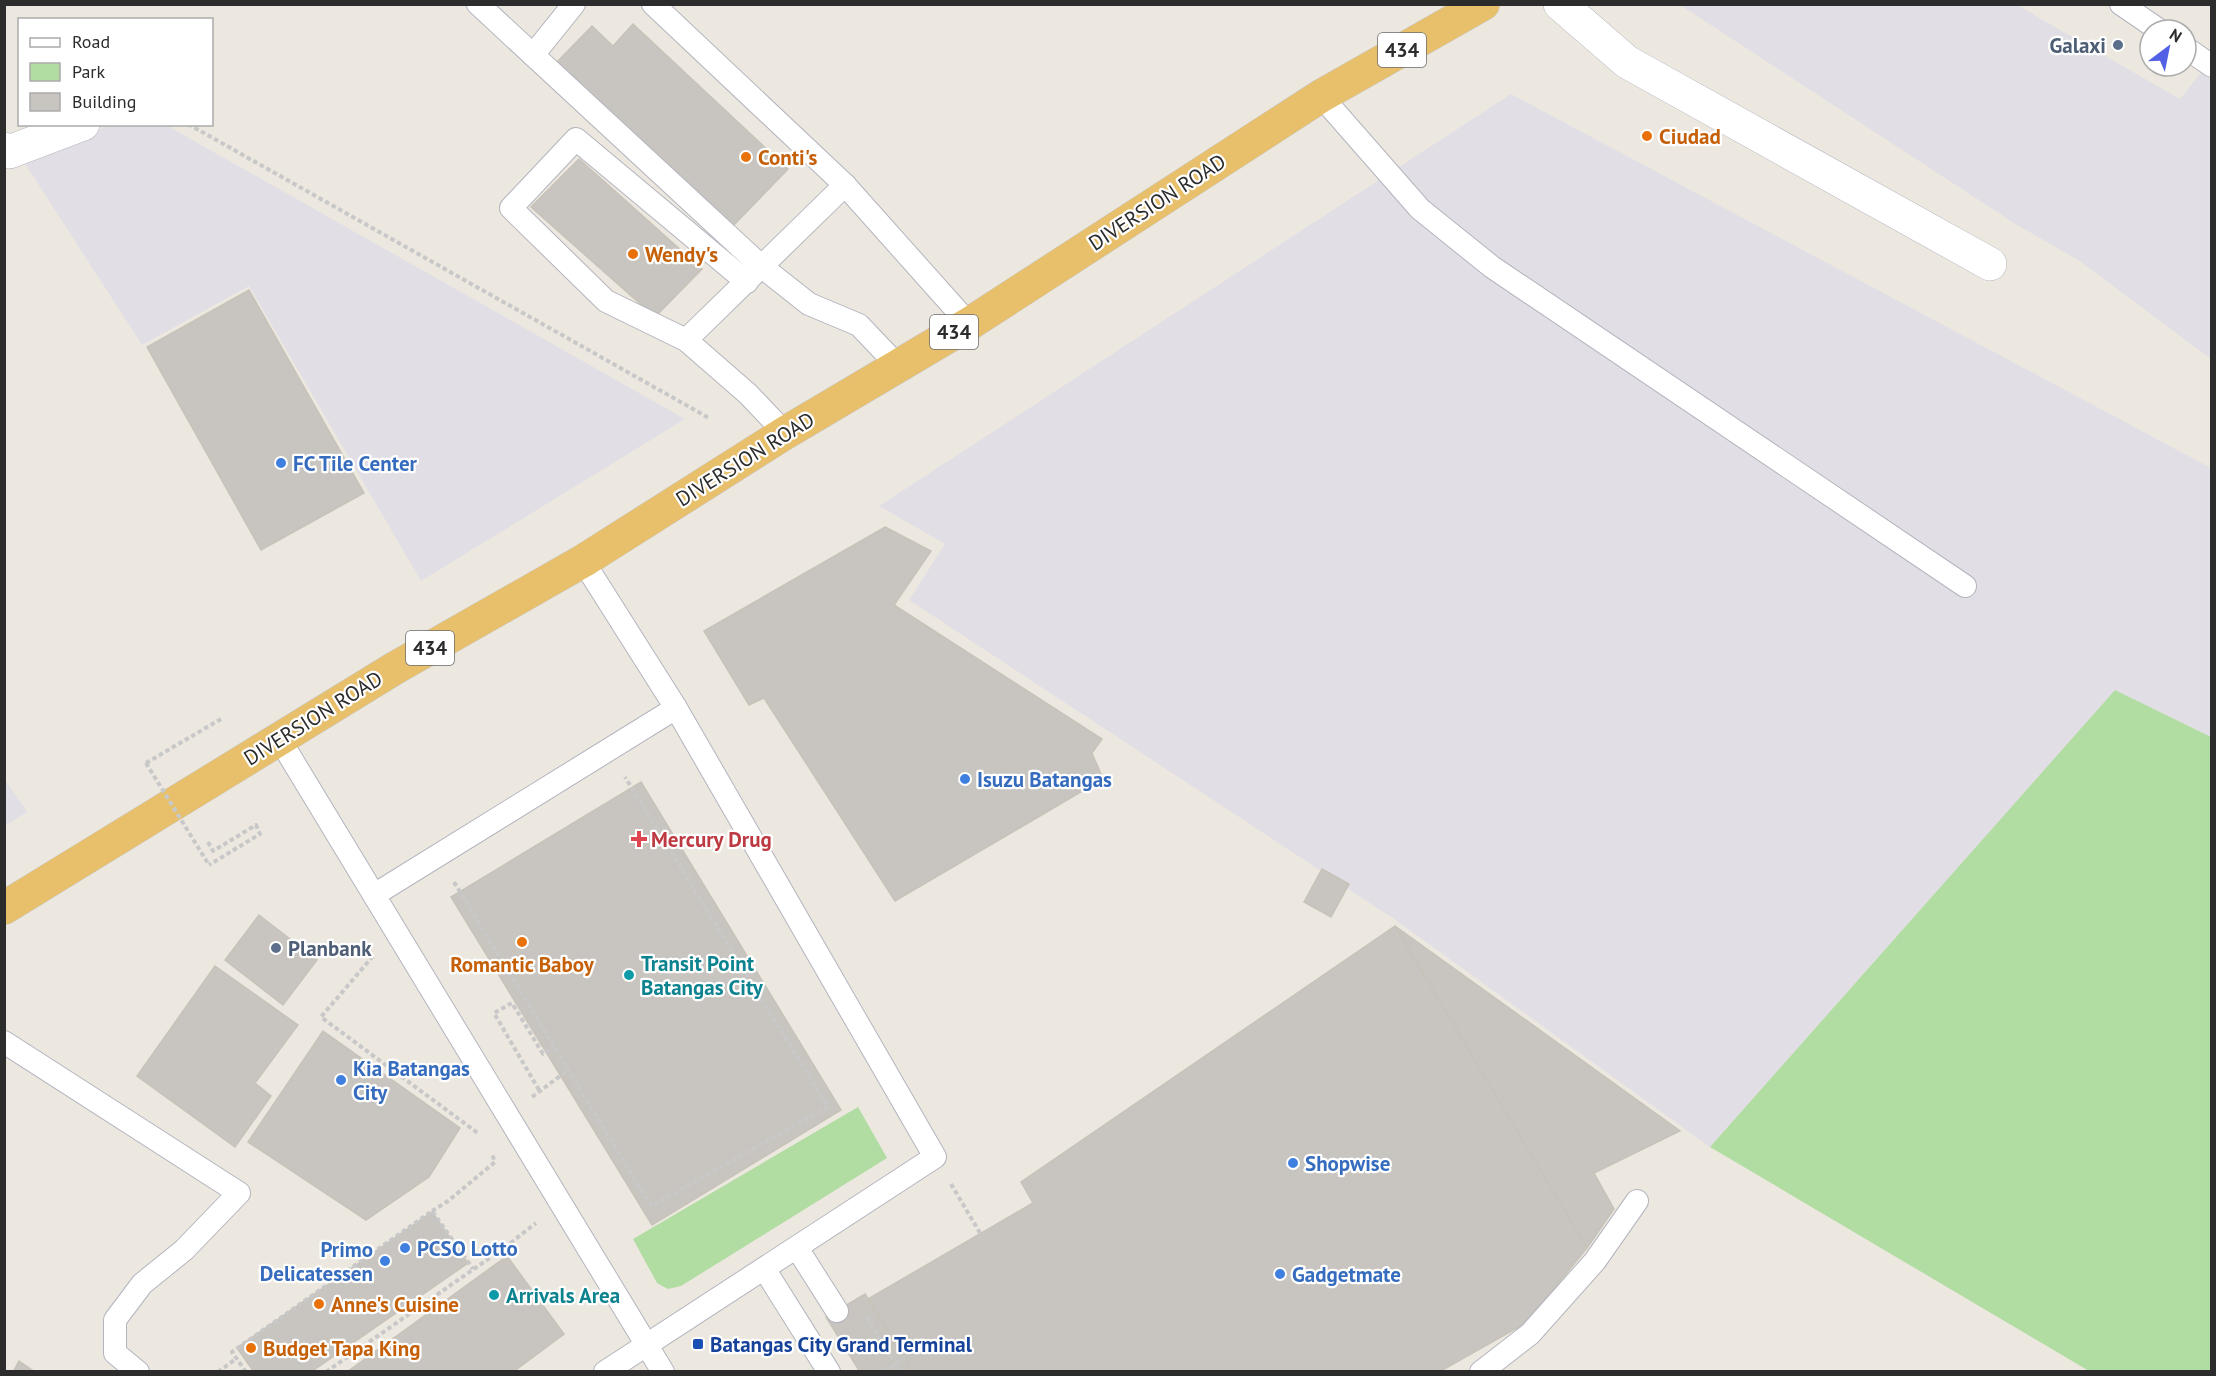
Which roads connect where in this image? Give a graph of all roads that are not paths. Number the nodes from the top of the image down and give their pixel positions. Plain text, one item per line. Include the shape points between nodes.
1 (478, 4) edge
2 (574, 4) edge
3 (653, 4) edge
4 (1483, 4) edge
5 (1560, 4) edge
6 (2125, 6) edge
7 (2142, 18) edge
8 (533, 56) junction
9 (2198, 57) edge
10 (2211, 66) edge
11 (1321, 96) junction
12 (77, 126) edge
13 (4, 149) edge
14 (845, 185) junction
15 (1990, 264) dead end
16 (754, 274) junction
17 (969, 324) junction
18 (686, 340) junction
19 (897, 365) junction
20 (785, 433) junction
21 (583, 561) junction
22 (1965, 586) dead end
23 (676, 708) junction
24 (280, 740) junction
25 (374, 895) junction
26 (9, 897) edge
27 (4, 1042) edge
28 (1637, 1201) dead end
29 (797, 1248) junction
30 (765, 1270) junction
31 (837, 1311) dead end
32 (644, 1344) junction
33 (138, 1371) edge
34 (605, 1371) edge
35 (652, 1371) edge
36 (663, 1371) edge
37 (829, 1371) edge
38 (1481, 1371) edge

1 - 8 lane
2 - 8 lane
3 - 14 lane
4 - 11 highway, DIVERSION ROAD / 434
5 - 15 street via 1627,62
6 - 7 lane
8 - 16 lane
9 - 10 lane
11 - 17 highway, DIVERSION ROAD / 434
11 - 22 lane via 1420,209 1492,267
12 - 13 street via 9,152
14 - 16 lane
14 - 17 lane
16 - 18 lane
16 - 18 lane via 576,139 511,208 606,301
16 - 19 lane via 859,325
17 - 19 highway, DIVERSION ROAD / 434
18 - 20 lane via 748,393
19 - 20 highway, DIVERSION ROAD / 434
20 - 21 highway, DIVERSION ROAD / 434
21 - 23 lane
21 - 24 highway, DIVERSION ROAD / 434 via 395,668
23 - 25 lane
23 - 29 lane via 936,1157
24 - 25 lane
24 - 26 highway, DIVERSION ROAD / 434
25 - 32 lane
27 - 33 lane via 239,1193 184,1250 142,1284 115,1320 115,1353
28 - 38 lane via 1595,1261 1530,1334
29 - 30 lane
29 - 31 lane
30 - 32 lane
30 - 37 lane
32 - 34 lane
32 - 35 lane
32 - 36 lane

